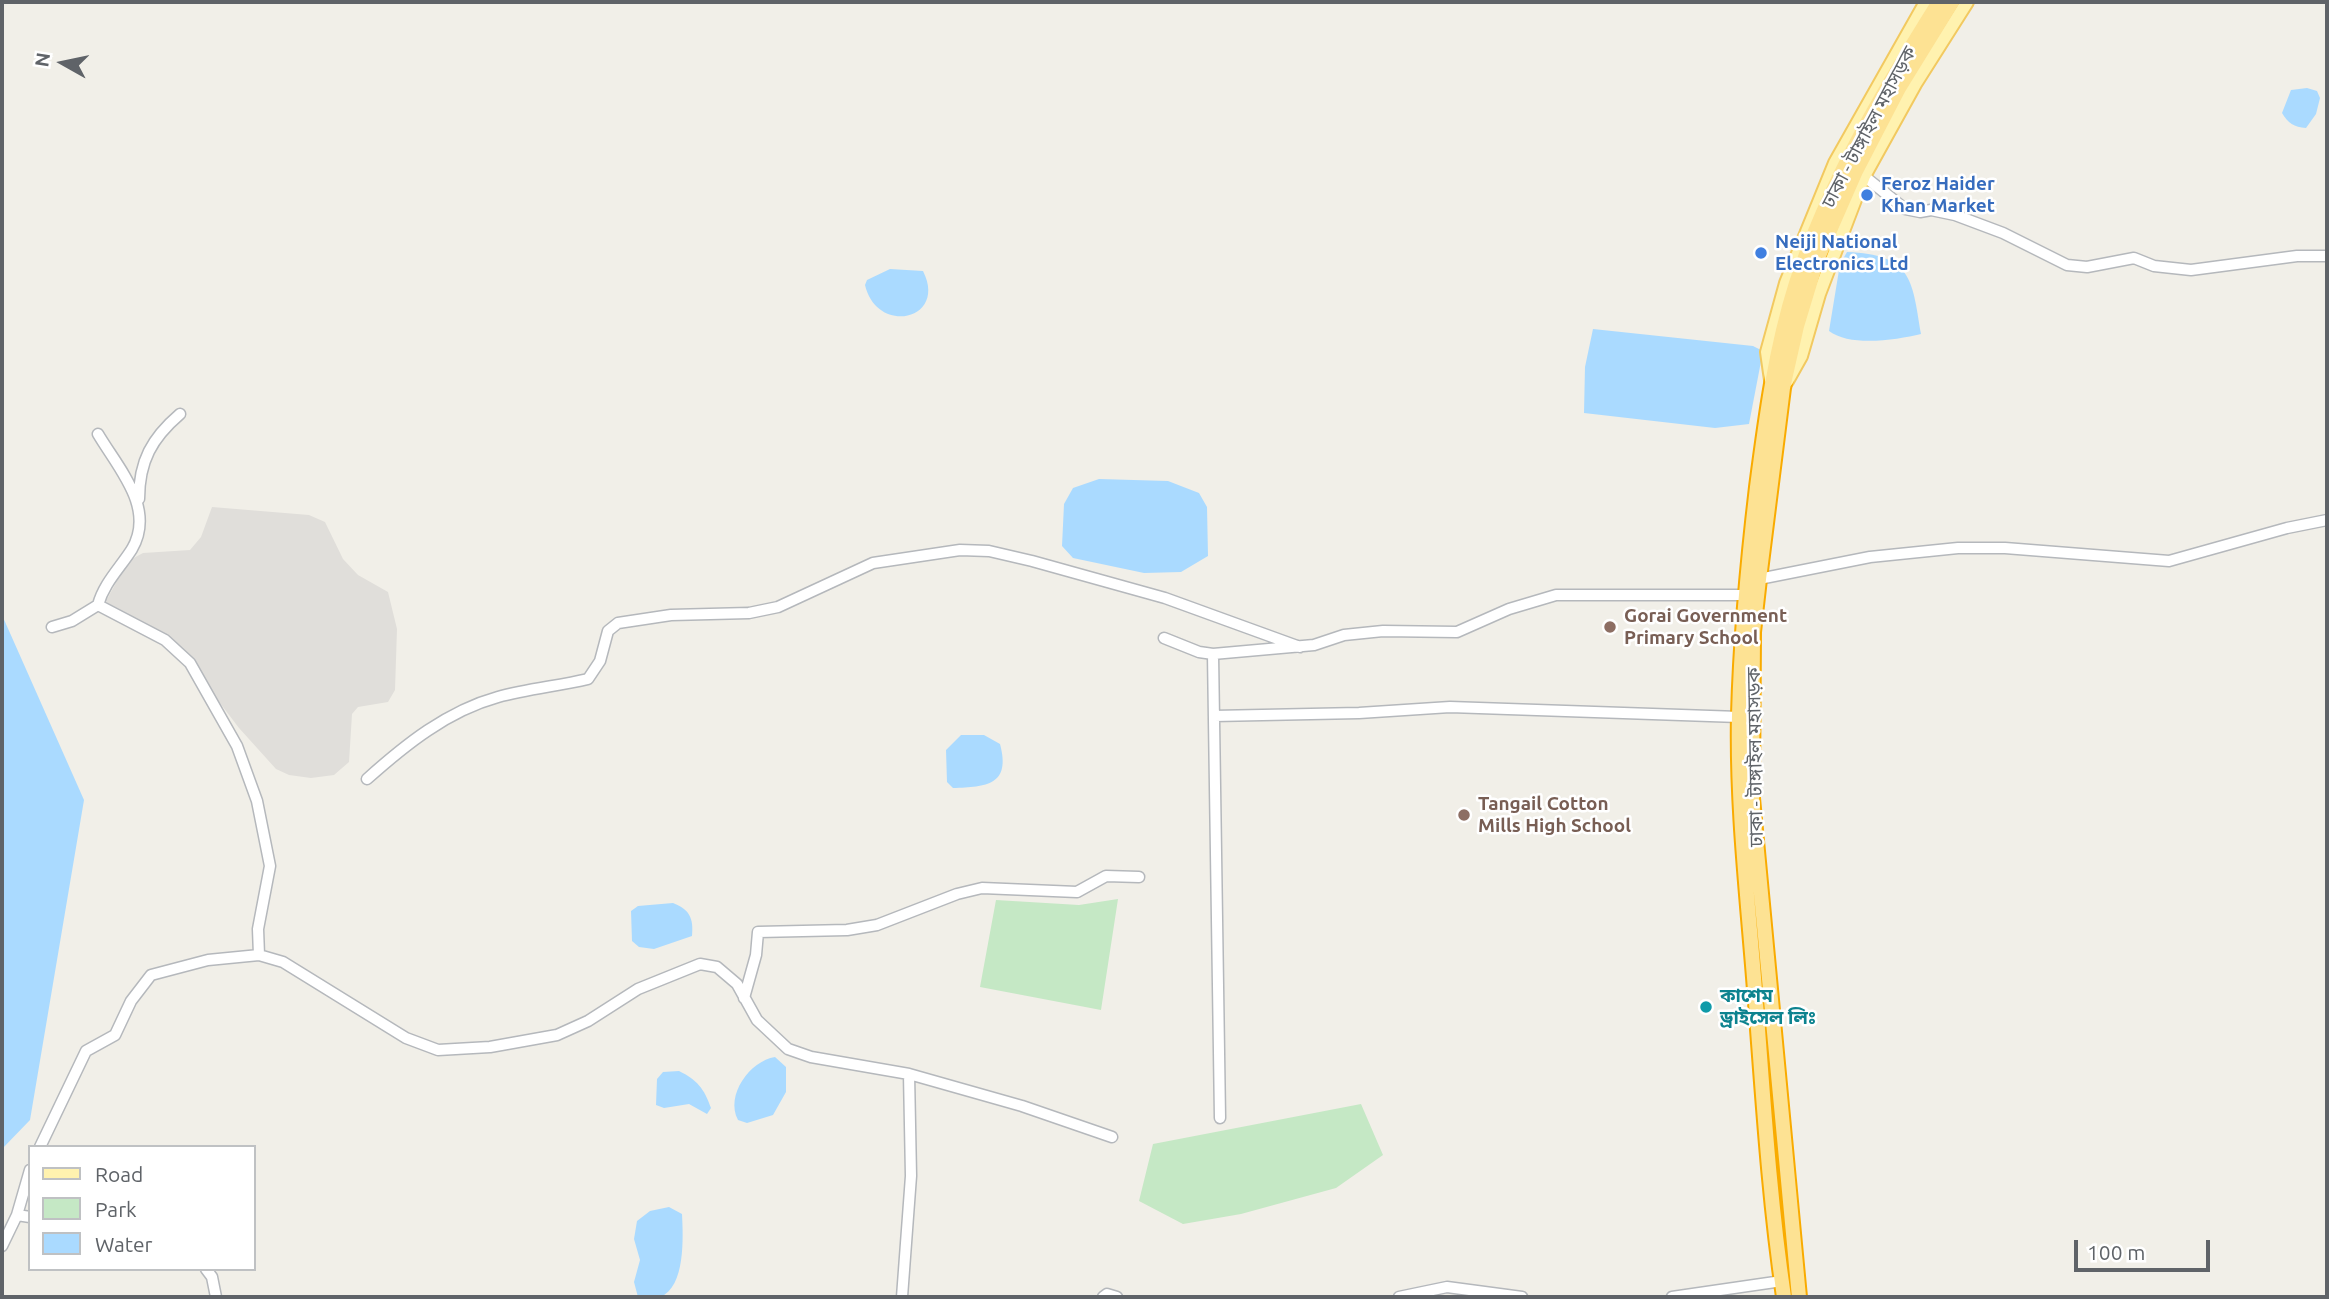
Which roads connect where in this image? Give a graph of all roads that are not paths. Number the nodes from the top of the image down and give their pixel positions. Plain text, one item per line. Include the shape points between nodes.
1 (1926, 2) edge
2 (1939, 2) edge
3 (1952, 2) edge
4 (1967, 2) edge
5 (1864, 176) junction
6 (2327, 256) edge
7 (1777, 384) junction
8 (180, 414) dead end
9 (98, 434) dead end
10 (139, 503) junction
11 (2327, 520) edge
12 (1759, 579) junction
13 (1744, 595) junction
14 (98, 605) junction
15 (51, 627) dead end
16 (1164, 638) dead end
17 (1300, 647) junction
18 (1213, 654) junction
19 (1214, 716) junction
20 (1739, 718) junction
21 (367, 779) dead end
22 (1139, 877) dead end
23 (259, 955) junction
24 (744, 998) junction
25 (909, 1074) junction
26 (1780, 1102) junction
27 (1764, 1104) junction
28 (1220, 1118) dead end
29 (1112, 1137) dead end
30 (41, 1145) edge
31 (28, 1177) edge
32 (17, 1215) junction
33 (28, 1217) edge
34 (2, 1246) edge
35 (207, 1271) edge
36 (1782, 1281) junction
37 (216, 1297) edge
38 (902, 1297) edge
39 (1103, 1297) edge
40 (1117, 1297) edge
41 (1399, 1297) edge
42 (1522, 1297) edge
43 (1672, 1297) edge
44 (1784, 1297) edge
45 (1799, 1297) edge

1 - 7 main road via 1835,163 1786,283 1767,352
2 - 7 highway, ঢাকা - টাঙ্গাইল মহাসড়ক via 1889,81 1819,222 1796,285
3 - 7 highway, ঢাকা - টাঙ্গাইল মহাসড়ক via 1899,88 1856,171 1817,260
4 - 5 main road
5 - 6 street via 1906,209 1955,215 2067,265 2087,267 2134,258 2154,266 2192,270
5 - 7 main road via 1801,356
7 - 12 highway, ঢাকা - টাঙ্গাইল মহাসড়ক
7 - 13 highway, ঢাকা - টাঙ্গাইল মহাসড়ক
8 - 10 street via 149,447 141,467
9 - 10 street
10 - 14 street via 134,546 102,589
11 - 12 street via 2169,561 1958,548 1870,557
12 - 26 highway, ঢাকা - টাঙ্গাইল মহাসড়ক via 1753,632 1752,798
13 - 17 street via 1556,595 1457,632 1383,631
13 - 20 highway, ঢাকা - টাঙ্গাইল মহাসড়ক
14 - 15 street
14 - 23 street via 165,640 190,663 237,746 257,801 270,866 258,929
16 - 18 street
17 - 18 street
17 - 21 street via 1165,598 1032,561 989,551 932,552 873,564 778,607 618,623 608,631 600,661 588,679 497,697 449,717
18 - 19 street
19 - 20 street via 1450,707
19 - 28 street
20 - 27 highway, ঢাকা - টাঙ্গাইল মহাসড়ক
22 - 24 street via 1106,876 1077,892 982,888 877,925 758,932
23 - 24 street via 284,962 406,1038 438,1050 490,1047 557,1035 638,989 699,964 717,967 737,984
23 - 30 street via 208,960 151,975 131,1001 115,1035 86,1051
24 - 25 street via 757,1020 788,1049
25 - 29 street
25 - 38 street via 911,1177
26 - 27 highway
26 - 45 highway, ঢাকা - টাঙ্গাইল মহাসড়ক
27 - 36 highway, ঢাকা - টাঙ্গাইল মহাসড়ক
31 - 32 street
32 - 33 street
32 - 34 street
35 - 37 street
36 - 43 street
36 - 44 highway, ঢাকা - টাঙ্গাইল মহাসড়ক
39 - 40 street
41 - 42 street via 1447,1287

